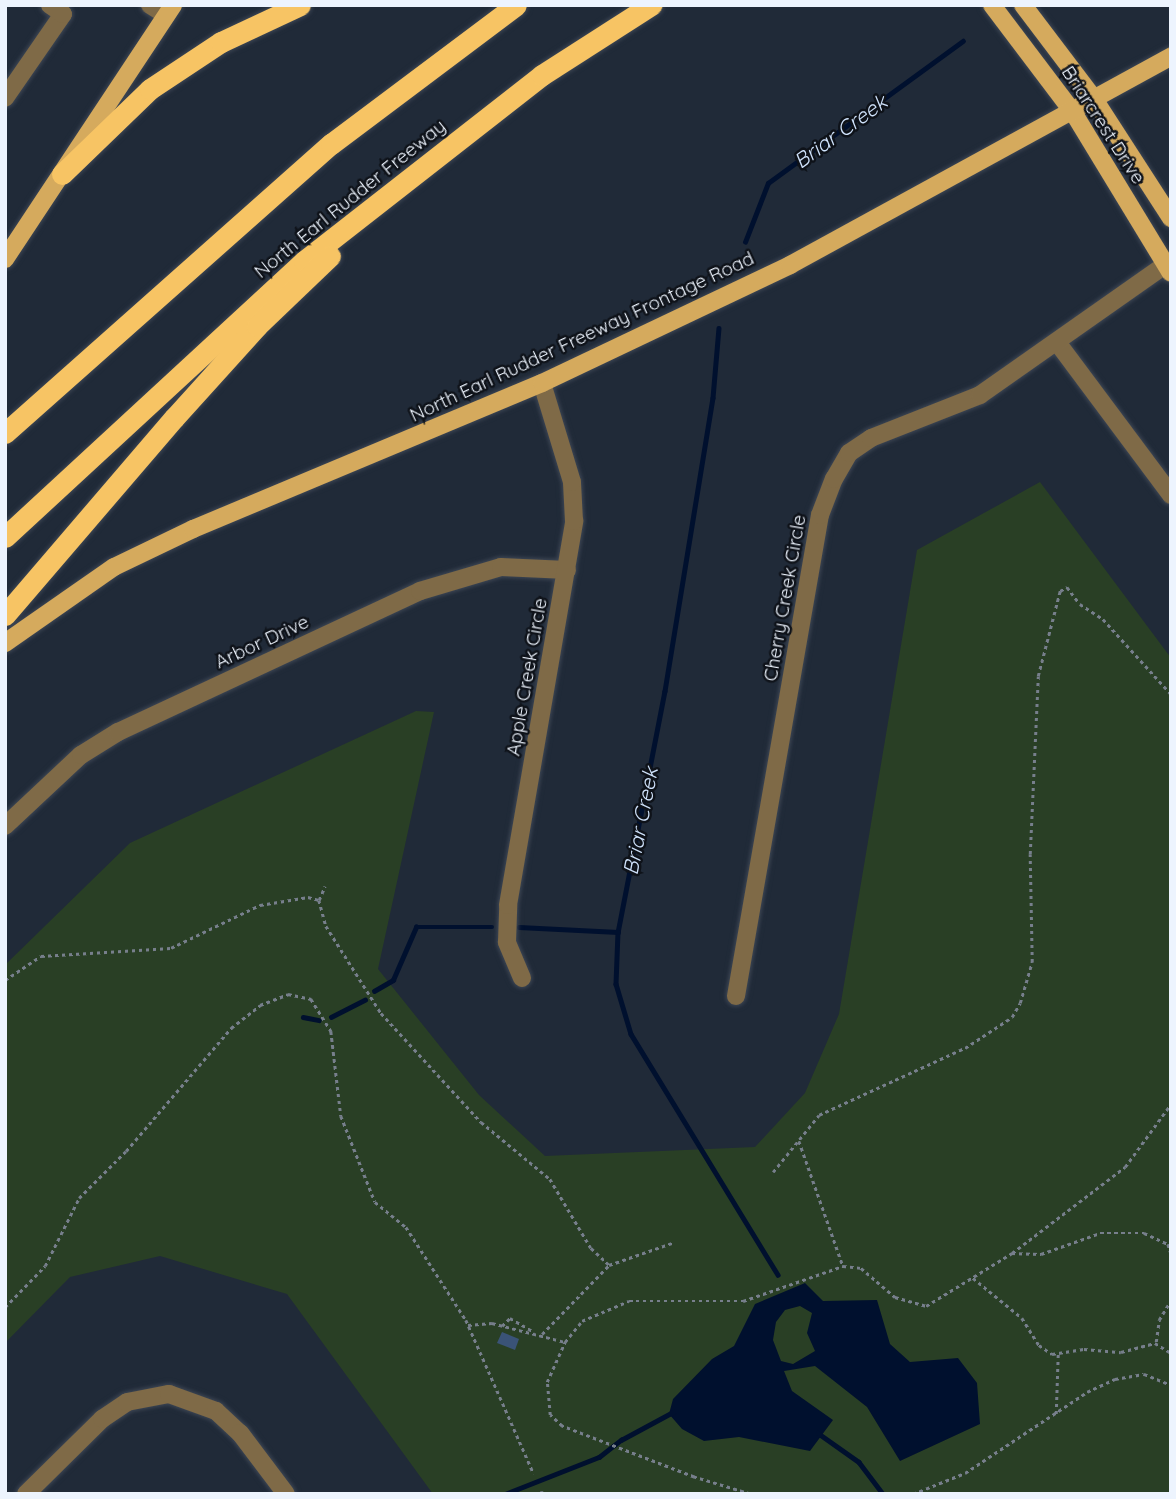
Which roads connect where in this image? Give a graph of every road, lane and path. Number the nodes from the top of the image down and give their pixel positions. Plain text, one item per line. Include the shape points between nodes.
1 (50, 5) edge
2 (300, 5) edge
3 (516, 5) edge
4 (651, 5) edge
5 (992, 5) edge
6 (1023, 5) edge
7 (163, 8) edge
8 (1171, 56) edge
9 (5, 98) edge
10 (1094, 99) junction
11 (1073, 112) junction
12 (62, 174) junction
13 (416, 174) junction
14 (1171, 218) edge
15 (5, 259) edge
16 (1168, 269) edge
17 (1057, 342) junction
18 (542, 383) junction
19 (5, 433) edge
20 (1171, 495) edge
21 (5, 537) edge
22 (567, 570) junction
23 (5, 615) edge
24 (5, 643) edge
25 (1171, 694) edge
26 (5, 827) edge
27 (325, 886) dead end
28 (318, 900) junction
29 (522, 978) dead end
30 (5, 979) edge
31 (736, 996) dead end
32 (1171, 1104) edge
33 (799, 1140) junction
34 (773, 1172) dead end
35 (672, 1243) dead end
36 (1012, 1253) junction
37 (1171, 1254) edge
38 (609, 1265) junction
39 (843, 1266) junction
40 (973, 1278) junction
41 (1171, 1300) edge
42 (5, 1307) edge
43 (468, 1325) junction
44 (502, 1326) junction
45 (534, 1332) junction
46 (542, 1334) junction
47 (565, 1342) junction
48 (1156, 1343) junction
49 (1058, 1353) junction
50 (1171, 1353) edge
51 (1171, 1385) edge
52 (1056, 1414) junction
53 (534, 1474) dead end
54 (28, 1493) edge
55 (286, 1494) edge
56 (750, 1494) edge
57 (913, 1494) edge

1 - 9 street via 63,15
2 - 12 highway via 221,42 150,89
3 - 19 highway via 331,144
4 - 13 highway, North Earl Rudder Freeway via 542,75
5 - 11 main road, Briarcrest Drive
6 - 10 main road, Briarcrest Drive
7 - 12 main road
8 - 10 main road, North Earl Rudder Freeway Frontage Road
10 - 11 main road, North Earl Rudder Freeway Frontage Road
10 - 14 main road, Briarcrest Drive
11 - 16 main road, Briarcrest Drive
11 - 18 main road, North Earl Rudder Freeway Frontage Road via 790,264
12 - 15 main road
13 - 21 highway, North Earl Rudder Freeway via 304,261
13 - 23 highway via 257,326
16 - 17 street, Cherry Creek Circle
17 - 20 street
17 - 31 street, Cherry Creek Circle via 980,395 871,438 849,453 834,479 820,515
18 - 22 street, Apple Creek Circle via 572,482 574,521
18 - 24 main road, North Earl Rudder Freeway Frontage Road via 193,528 114,568
22 - 26 street, Arbor Drive via 501,567 420,591 118,732 81,755
22 - 29 street, Apple Creek Circle via 509,905 507,942
25 - 33 path via 1103,619 1080,604 1068,587 1060,591 1038,676 1030,854 1032,962 1020,1003 1012,1017 965,1048 819,1115
27 - 28 path
28 - 30 path via 308,897 260,905 171,948 41,956
28 - 38 path via 326,926 381,1013 481,1122 550,1179 591,1248
32 - 36 path via 1125,1167
33 - 34 path
33 - 39 path
35 - 38 path
36 - 37 path via 1041,1254 1100,1233 1144,1233 1168,1244
36 - 40 path
38 - 46 path
39 - 40 path via 861,1268 895,1297 926,1306
39 - 47 path via 743,1301 611,1305 582,1321
40 - 49 path via 1022,1318 1040,1345
41 - 48 path via 1159,1320
42 - 43 path via 45,1266 79,1198 126,1151 231,1028 260,1005 288,994 311,999 331,1031 341,1116 375,1202 406,1227
43 - 44 path
43 - 53 path
44 - 45 path
44 - 45 path via 510,1318
45 - 46 path
46 - 47 path
47 - 56 path via 547,1382 550,1415 562,1426 694,1478
48 - 49 path via 1121,1352
48 - 50 path
49 - 52 path
51 - 52 path via 1144,1374 1115,1379
52 - 57 path via 965,1473
54 - 55 street via 102,1419 127,1402 169,1394 216,1411 240,1433

